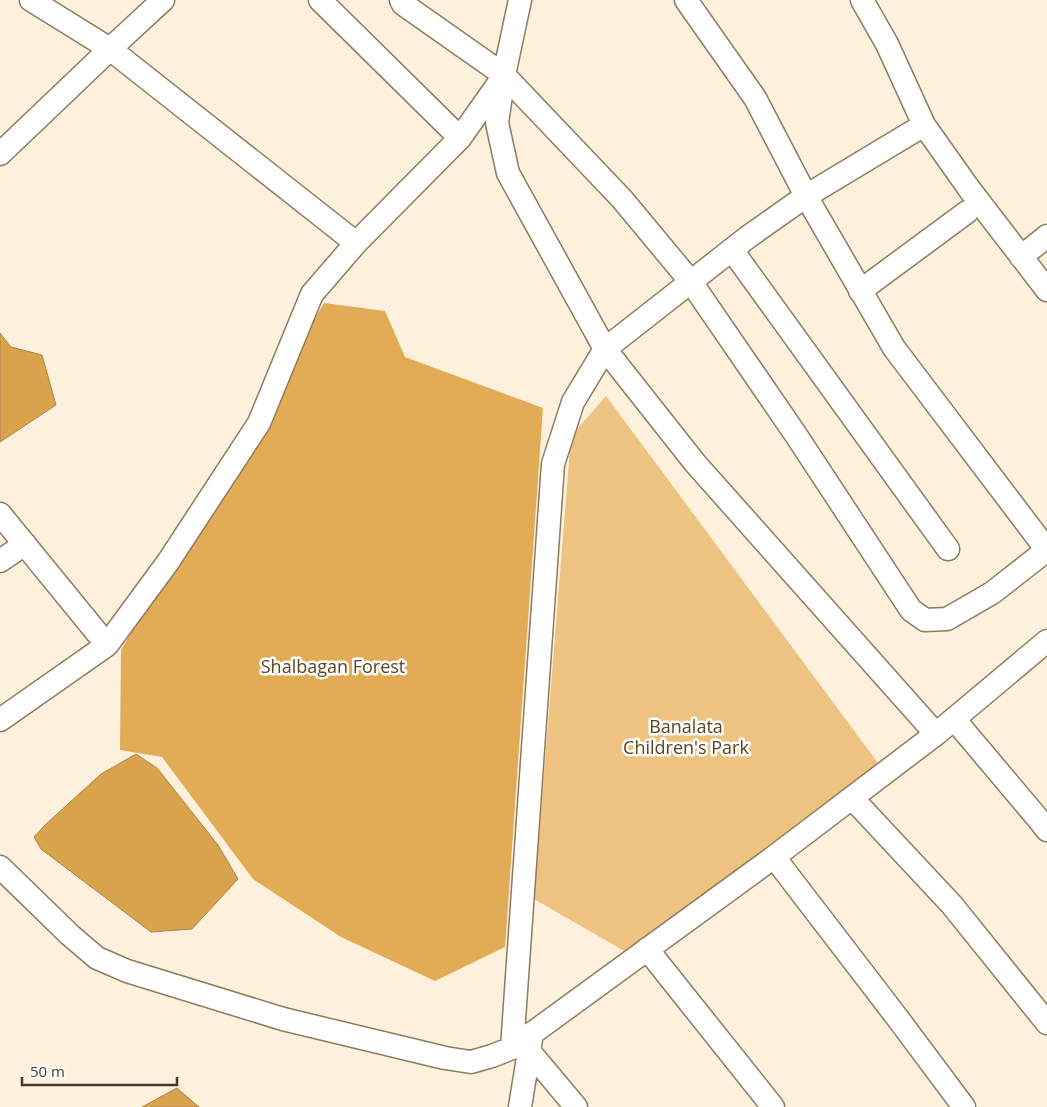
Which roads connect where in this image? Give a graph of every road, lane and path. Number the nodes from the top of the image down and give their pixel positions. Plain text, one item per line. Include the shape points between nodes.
1 (31, 0) edge
2 (163, 0) edge
3 (320, 0) edge
4 (400, 0) edge
5 (686, 0) edge
6 (862, 0) edge
7 (517, 3) edge
8 (110, 50) junction
9 (504, 75) junction
10 (924, 125) junction
11 (460, 138) junction
12 (0, 154) edge
13 (806, 196) junction
14 (968, 212) dead end
15 (1047, 236) edge
16 (356, 243) junction
17 (732, 250) junction
18 (1021, 257) junction
19 (691, 282) junction
20 (1047, 290) edge
21 (860, 291) junction
22 (605, 349) junction
23 (0, 514) edge
24 (25, 544) junction
25 (948, 549) dead end
26 (1047, 550) edge
27 (0, 561) edge
28 (1047, 642) edge
29 (107, 645) junction
30 (954, 719) junction
31 (0, 720) edge
32 (936, 734) junction
33 (852, 798) junction
34 (1047, 830) edge
35 (774, 857) junction
36 (0, 866) edge
37 (647, 949) junction
38 (1047, 1023) edge
39 (524, 1044) junction
40 (520, 1107) edge
41 (576, 1107) edge
42 (773, 1107) edge
43 (964, 1107) edge

1 - 8 street
2 - 8 street
3 - 11 street
4 - 9 street
5 - 13 street via 755,98
6 - 10 street via 887,44
7 - 9 street
8 - 12 street
8 - 16 street
9 - 11 street
9 - 19 street via 622,199
9 - 22 street via 497,123 508,172
10 - 13 street
10 - 18 street
11 - 16 street
13 - 17 street
13 - 21 street
14 - 21 street
15 - 18 street
16 - 29 street via 312,294 259,422 168,562
17 - 19 street
17 - 25 street
18 - 20 street
19 - 22 street
19 - 26 street via 912,610 925,620 947,619 992,593
21 - 26 street via 894,348
22 - 32 street via 695,463
22 - 39 street via 573,402 553,464
23 - 24 street
24 - 27 street
24 - 29 street
28 - 30 street
29 - 31 street
30 - 32 street
30 - 34 street
32 - 33 street
33 - 35 street
33 - 38 street via 952,906
35 - 37 street
35 - 43 street
36 - 39 street via 97,958 127,971 283,1019 445,1058 471,1062
37 - 39 street
37 - 42 street
39 - 40 street
39 - 41 street

